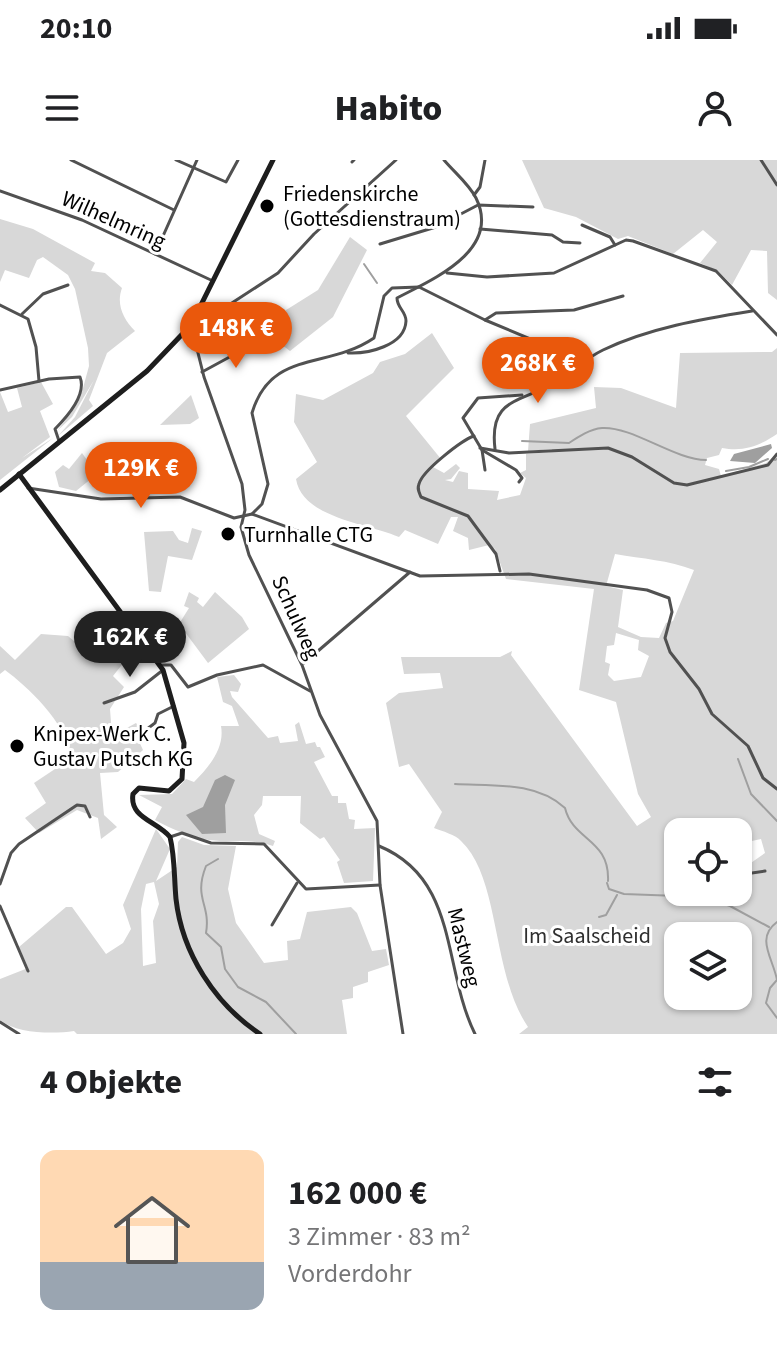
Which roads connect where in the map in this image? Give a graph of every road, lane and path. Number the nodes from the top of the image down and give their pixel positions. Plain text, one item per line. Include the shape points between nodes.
1 (71, 160) edge
2 (176, 160) edge
3 (197, 160) edge
4 (238, 160) edge
5 (273, 160) edge
6 (396, 160) edge
7 (444, 160) edge
8 (485, 160) edge
9 (761, 160) edge
10 (194, 168) junction
11 (777, 185) edge
12 (0, 191) edge
13 (474, 195) junction
14 (478, 205) junction
15 (533, 207) dead end
16 (174, 210) junction
17 (582, 225) dead end
18 (480, 229) junction
19 (580, 243) dead end
20 (380, 244) dead end
21 (615, 245) junction
22 (155, 254) junction
23 (447, 273) junction
24 (213, 281) junction
25 (68, 285) dead end
26 (419, 287) junction
27 (623, 296) dead end
28 (0, 305) edge
29 (200, 309) junction
30 (752, 311) junction
31 (22, 314) junction
32 (485, 320) junction
33 (191, 325) junction
34 (777, 335) edge
35 (259, 341) dead end
36 (348, 353) junction
37 (579, 363) junction
38 (202, 372) junction
39 (39, 381) junction
40 (0, 390) edge
41 (524, 396) junction
42 (474, 436) junction
43 (59, 442) junction
44 (481, 449) junction
45 (495, 449) junction
46 (777, 454) edge
47 (485, 470) dead end
48 (19, 474) junction
49 (519, 482) dead end
50 (28, 488) junction
51 (0, 490) edge
52 (252, 514) junction
53 (244, 517) junction
54 (410, 572) junction
55 (500, 573) junction
56 (302, 665) junction
57 (162, 667) junction
58 (310, 691) junction
59 (104, 703) dead end
60 (174, 706) junction
61 (147, 729) dead end
62 (777, 789) edge
63 (90, 817) dead end
64 (170, 837) junction
65 (379, 846) junction
66 (765, 871) dead end
67 (752, 873) edge
68 (297, 883) junction
69 (0, 884) edge
70 (380, 885) junction
71 (0, 906) edge
72 (272, 925) dead end
73 (28, 971) dead end
74 (0, 1022) edge
75 (19, 1034) edge
76 (260, 1034) edge
77 (403, 1034) edge
78 (475, 1034) edge

1 - 16 street
2 - 10 street
3 - 10 street
4 - 10 street via 226,182
5 - 24 main road
6 - 29 street via 274,276 218,312
7 - 13 street
8 - 13 street
9 - 11 street
10 - 16 street
12 - 22 street, Wilhelmring via 82,220
13 - 14 street
14 - 15 street
14 - 18 street
14 - 20 street via 436,227
16 - 22 street
17 - 21 street via 610,237
18 - 19 street via 552,235
18 - 23 street via 476,242
21 - 23 street via 554,273
21 - 30 street via 626,240 716,271
22 - 24 street, Wilhelmring
23 - 26 street
24 - 29 main road
25 - 31 street via 43,294
26 - 32 street
26 - 36 street via 386,291 376,336
26 - 36 street via 397,298 406,318 396,339
27 - 32 street via 574,310 496,313
28 - 31 street
29 - 33 main road
30 - 34 street
30 - 37 street via 668,327
31 - 39 street via 32,330
32 - 37 street
33 - 38 street, Schulweg
33 - 43 main road via 157,363
35 - 38 street
36 - 52 street via 285,368 269,380 252,413 268,484 262,504
37 - 41 street
38 - 53 street, Schulweg via 242,484
39 - 40 street
39 - 43 street via 81,379 71,410 55,429
41 - 42 street via 478,398 463,419
41 - 45 street via 506,406 496,421
42 - 44 street
42 - 55 street via 458,444 420,480 418,489 421,497 472,520 496,554
43 - 48 main road
44 - 45 street
44 - 47 street
44 - 49 street via 517,471
45 - 46 street via 509,453 608,448 687,485 768,465
48 - 50 main road
48 - 51 main road
50 - 53 street via 101,499 180,497
50 - 57 main road
52 - 53 street
52 - 54 street
53 - 56 street, Schulweg via 241,527 249,555
54 - 55 street via 449,578
54 - 56 street
55 - 62 street via 647,590 669,598 672,612 665,638 670,652 712,714 748,746 763,778
56 - 58 street, Schulweg
57 - 58 street via 171,665 188,687 263,665
57 - 59 street via 135,692
57 - 60 main road
58 - 65 street, Schulweg via 377,821
60 - 61 street via 158,714
60 - 64 main road via 184,743 182,779 169,791 139,788 132,801 140,815
63 - 69 street via 85,806 77,805 21,842 11,853
64 - 68 street via 182,833 211,843 264,844
64 - 76 main road via 177,910 195,960 225,1005
65 - 70 street
65 - 78 street, Mastweg via 412,863 434,894 456,984
66 - 67 street
68 - 70 street via 306,889
68 - 72 street
70 - 77 street
71 - 73 street
74 - 75 street

